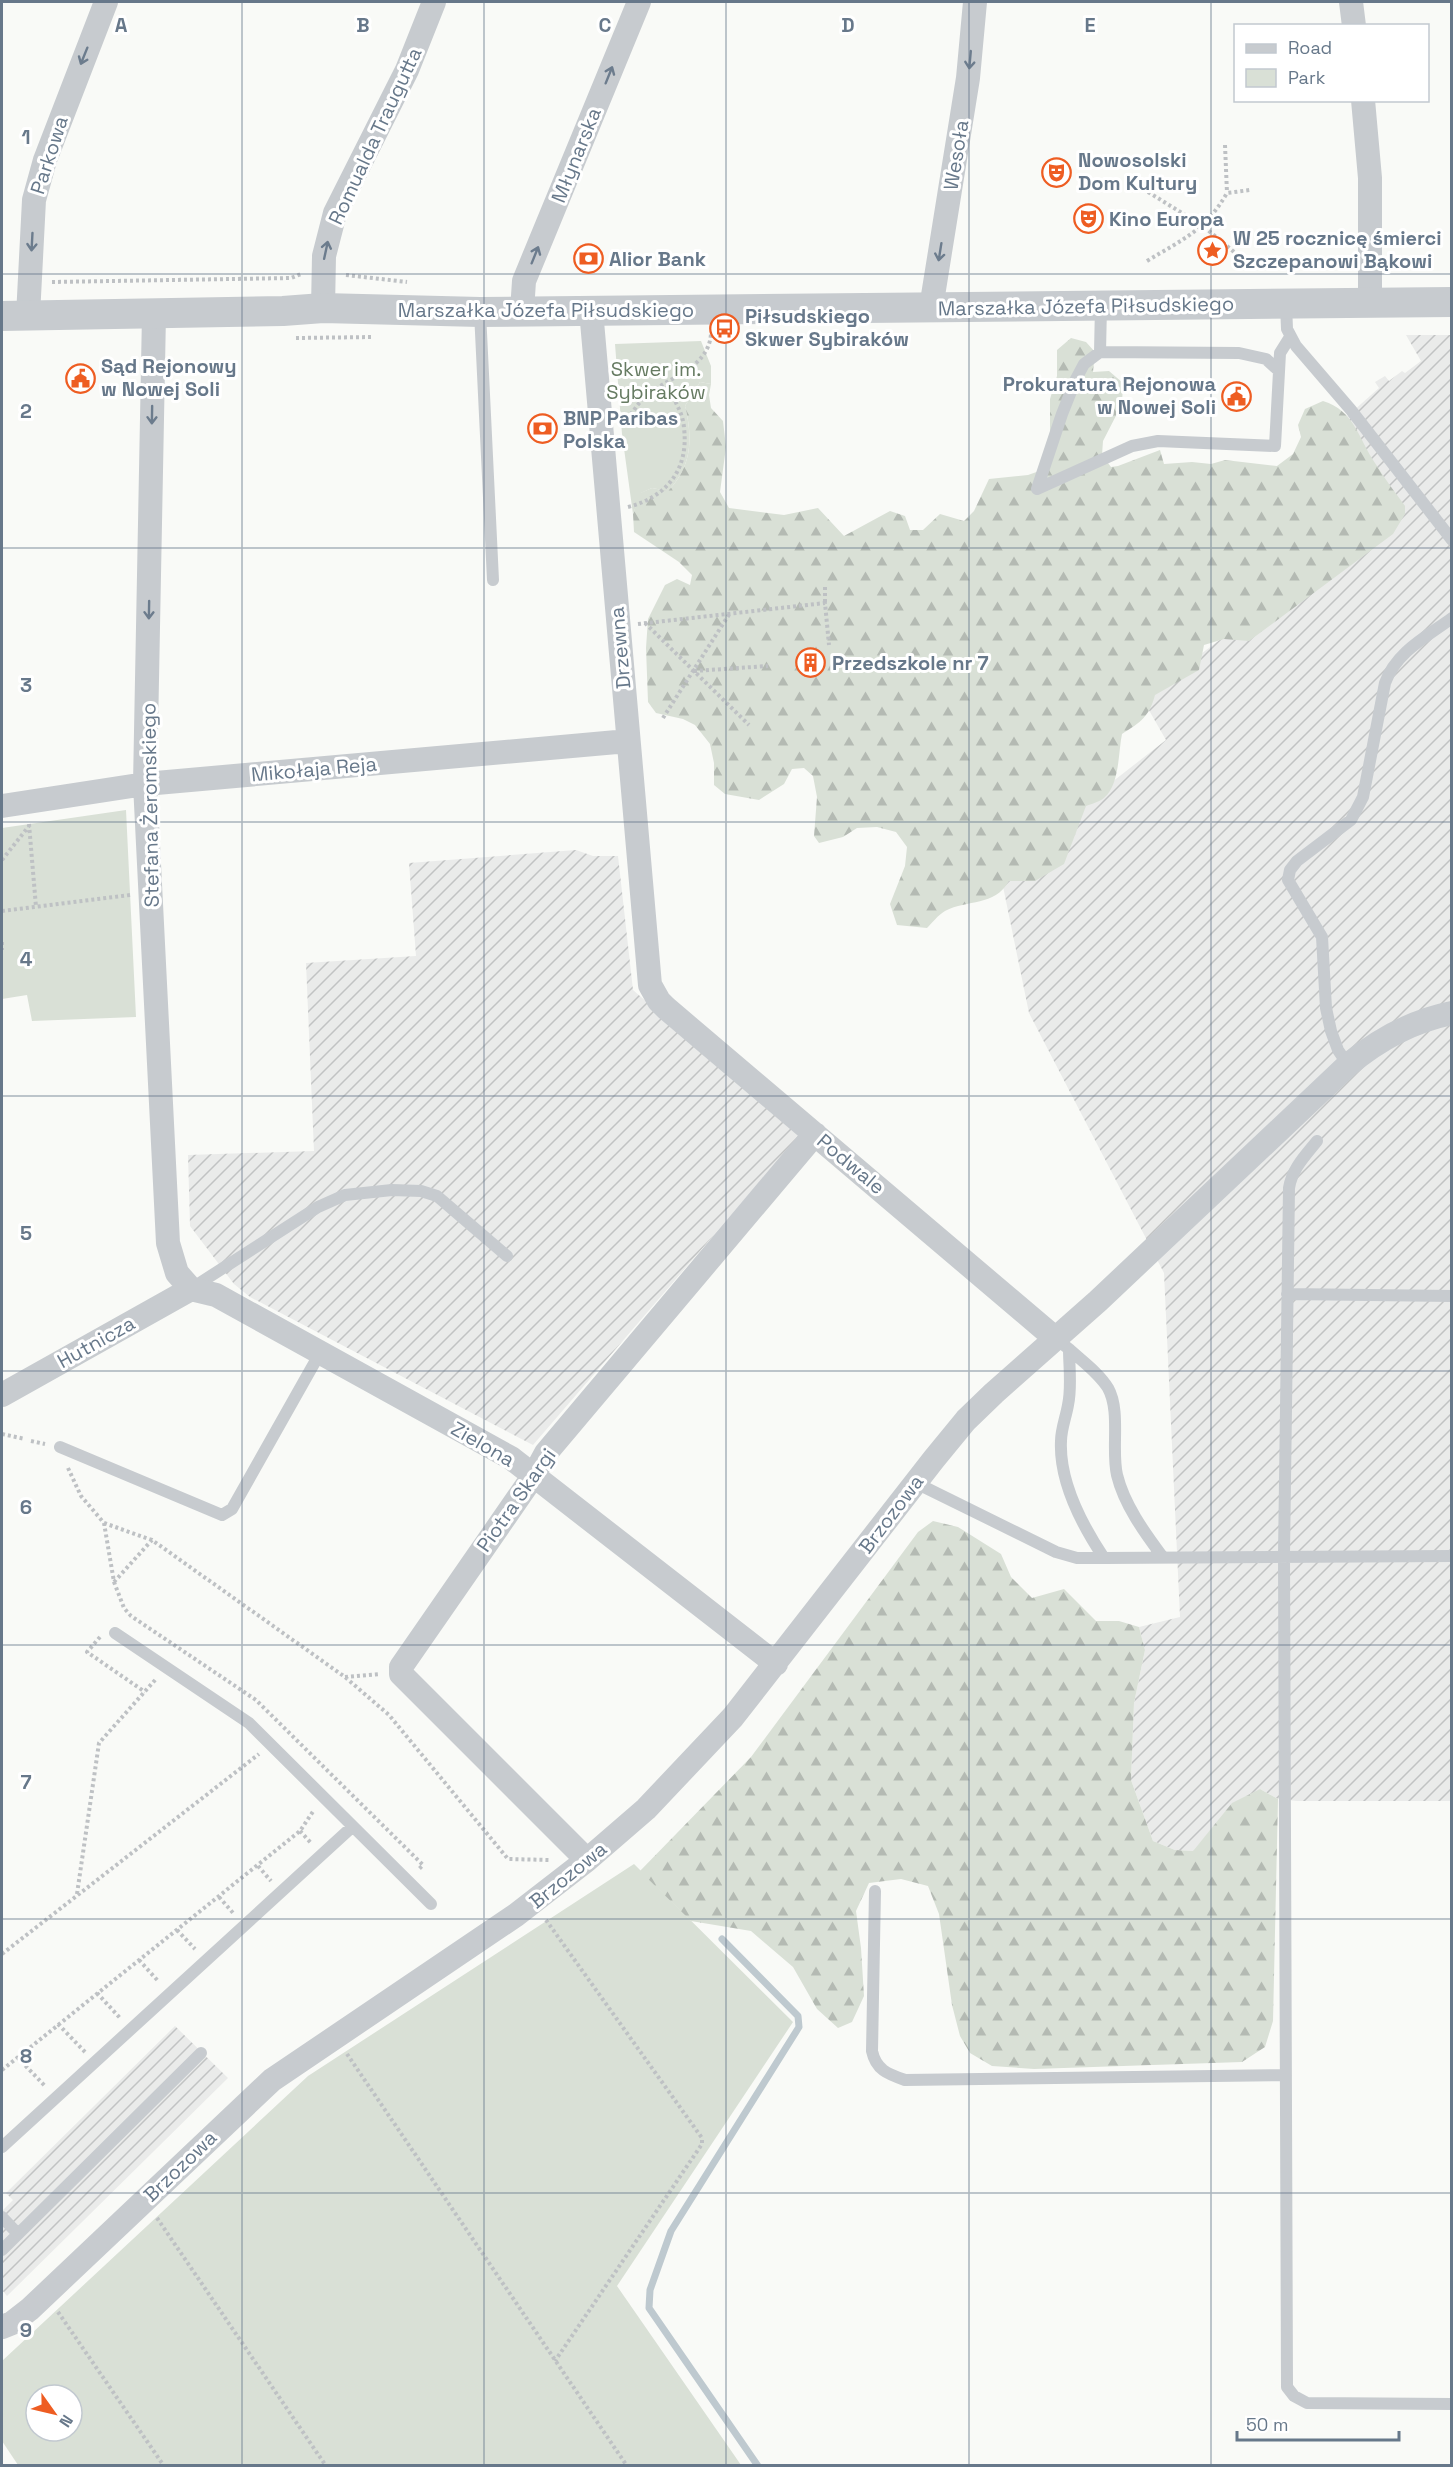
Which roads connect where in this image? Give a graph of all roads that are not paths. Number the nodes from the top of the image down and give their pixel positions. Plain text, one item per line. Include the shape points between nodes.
1 (106, 2) edge
2 (434, 2) edge
3 (639, 2) edge
4 (975, 2) edge
5 (1351, 2) edge
6 (1354, 24) edge
7 (1363, 102) edge
8 (1370, 302) junction
9 (1452, 302) edge
10 (1286, 303) junction
11 (1101, 306) junction
12 (931, 308) junction
13 (323, 309) junction
14 (591, 310) junction
15 (522, 311) junction
16 (480, 312) junction
17 (154, 314) junction
18 (15, 316) edge
19 (1290, 337) junction
20 (1100, 352) junction
21 (1278, 370) junction
22 (1452, 540) edge
23 (493, 580) dead end
24 (1452, 618) edge
25 (628, 741) junction
26 (145, 784) junction
27 (10, 814) edge
28 (650, 985) joint
29 (1452, 1013) edge
30 (1348, 1065) junction
31 (815, 1134) junction
32 (1317, 1141) dead end
33 (507, 1256) dead end
34 (191, 1289) junction
35 (1287, 1294) junction
36 (1452, 1296) edge
37 (1063, 1344) junction
38 (320, 1353) junction
39 (2, 1395) edge
40 (60, 1448) road end
41 (534, 1475) junction
42 (916, 1483) junction
43 (1162, 1556) junction
44 (1284, 1556) junction
45 (1452, 1556) edge
46 (1104, 1558) junction
47 (115, 1633) dead end
48 (776, 1664) junction
49 (352, 1827) junction
50 (587, 1860) junction
51 (875, 1891) dead end
52 (431, 1904) dead end
53 (201, 2053) dead end
54 (1286, 2075) junction
55 (2, 2148) edge
56 (2, 2217) edge
57 (18, 2234) junction
58 (2, 2250) edge
59 (2, 2327) edge
60 (1452, 2404) edge

1 -> 18 street, Parkowa via 45,160 34,200 30,282
13 -> 2 street, Romualda Traugutta via 324,256 334,213 407,70
15 -> 3 street, Młynarska via 524,282
4 -> 12 street, Wesoła via 968,78
5 - 6 street
7 - 8 street via 1370,178
8 - 9 street, Marszałka Józefa Piłsudskiego
8 - 10 street, Marszałka Józefa Piłsudskiego
10 - 11 street, Marszałka Józefa Piłsudskiego
10 - 19 lane
11 - 12 street, Marszałka Józefa Piłsudskiego
11 - 20 lane
12 - 14 street, Marszałka Józefa Piłsudskiego
13 - 16 street, Marszałka Józefa Piłsudskiego
13 - 17 street, Marszałka Józefa Piłsudskiego
14 - 15 street, Marszałka Józefa Piłsudskiego
14 - 25 street, Drzewna
15 - 16 street, Marszałka Józefa Piłsudskiego
16 - 23 lane
17 - 18 street, Marszałka Józefa Piłsudskiego
17 -> 26 street, Stefana Żeromskiego
19 - 21 lane via 1280,353
19 - 22 lane
20 - 21 lane via 1239,353 1266,359
20 - 21 lane via 1084,364 1076,379 1038,489 1132,446 1158,441 1275,446
24 - 30 lane via 1396,659 1385,682 1358,809 1351,820 1290,870 1288,880 1322,937 1330,1031
25 - 26 street, Mikołaja Reja
25 - 28 street, Drzewna
26 - 27 street, Mikołaja Reja
26 - 34 street, Stefana Żeromskiego via 168,1243 177,1273
28 - 31 street, Podwale via 658,1001
29 - 30 street, Brzozowa via 1398,1030
30 - 37 street, Brzozowa
31 - 37 street, Podwale
31 - 41 street, Piotra Skargi via 546,1453
32 - 35 lane via 1291,1176
33 - 34 lane via 437,1196 392,1190 345,1196 318,1208
34 - 38 street, Zielona via 216,1295
34 - 39 street, Hutnicza
35 - 36 lane
35 - 44 lane
37 - 42 street, Brzozowa via 994,1393 966,1420
37 - 43 lane via 1108,1389 1113,1404 1117,1477 1135,1516
37 - 46 lane via 1070,1389 1061,1442 1062,1465 1086,1528
38 - 40 lane via 232,1509 222,1515
38 - 41 street, Zielona via 511,1458
41 - 48 street, Zielona
41 - 50 street, Piotra Skargi via 403,1661 401,1674
42 - 46 lane via 1056,1552 1077,1558
42 - 48 street, Brzozowa
43 - 44 lane
43 - 46 lane
44 - 45 lane
44 - 54 lane
47 - 49 lane via 249,1723
48 - 50 street, Brzozowa via 694,1760
49 - 52 lane
49 - 55 lane
50 - 59 street, Brzozowa via 464,1952 265,2086 21,2318
51 - 54 lane via 872,2051 875,2063 886,2073 905,2080
53 - 57 lane
54 - 60 lane via 1287,2387 1307,2403
56 - 57 lane
57 - 58 lane

